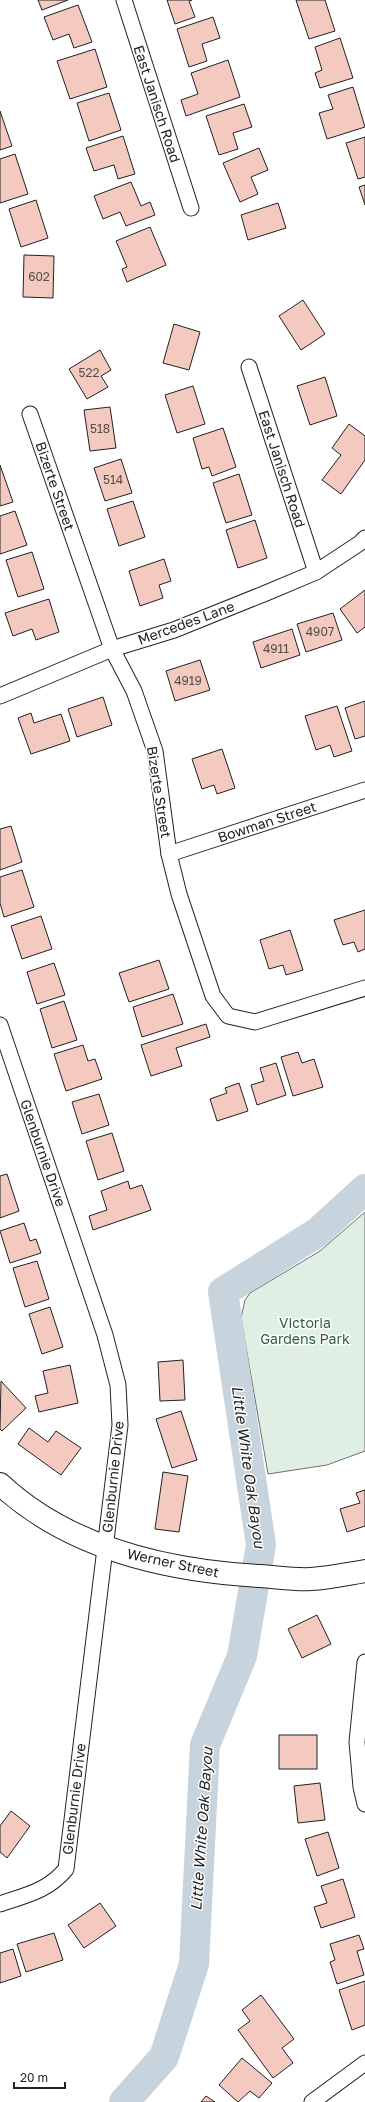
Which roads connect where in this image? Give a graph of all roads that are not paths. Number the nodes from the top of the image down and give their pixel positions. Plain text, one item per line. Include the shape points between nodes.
1 (124, 0) edge
2 (191, 208) dead end
3 (249, 367) dead end
4 (30, 414) dead end
5 (365, 538) edge
6 (316, 572) junction
7 (112, 649) junction
8 (0, 696) edge
9 (365, 790) edge
10 (168, 854) junction
11 (365, 988) edge
12 (0, 1025) edge
13 (0, 1484) edge
14 (105, 1547) junction
15 (365, 1571) edge
16 (365, 1662) edge
17 (365, 1804) edge
18 (0, 1904) edge
19 (365, 2063) edge
20 (312, 2102) edge

1 - 2 street, East Janisch Road
3 - 6 street, East Janisch Road
4 - 7 street, Bizerte Street
5 - 6 street, Mercedes Lane
6 - 7 street, Mercedes Lane via 174,630
7 - 8 street, Mercedes Lane
7 - 10 street, Bizerte Street via 134,691 155,751
9 - 10 street, Bowman Street
10 - 11 street, Bizerte Street via 213,996 228,1016 255,1022
12 - 14 street, Glenburnie Drive via 105,1335 118,1385 120,1425
13 - 14 street, Werner Street via 57,1525
14 - 15 street, Werner Street via 142,1560 230,1575 310,1579
14 - 18 street, Glenburnie Drive via 66,1869 47,1887
16 - 17 street via 357,1742
19 - 20 street

